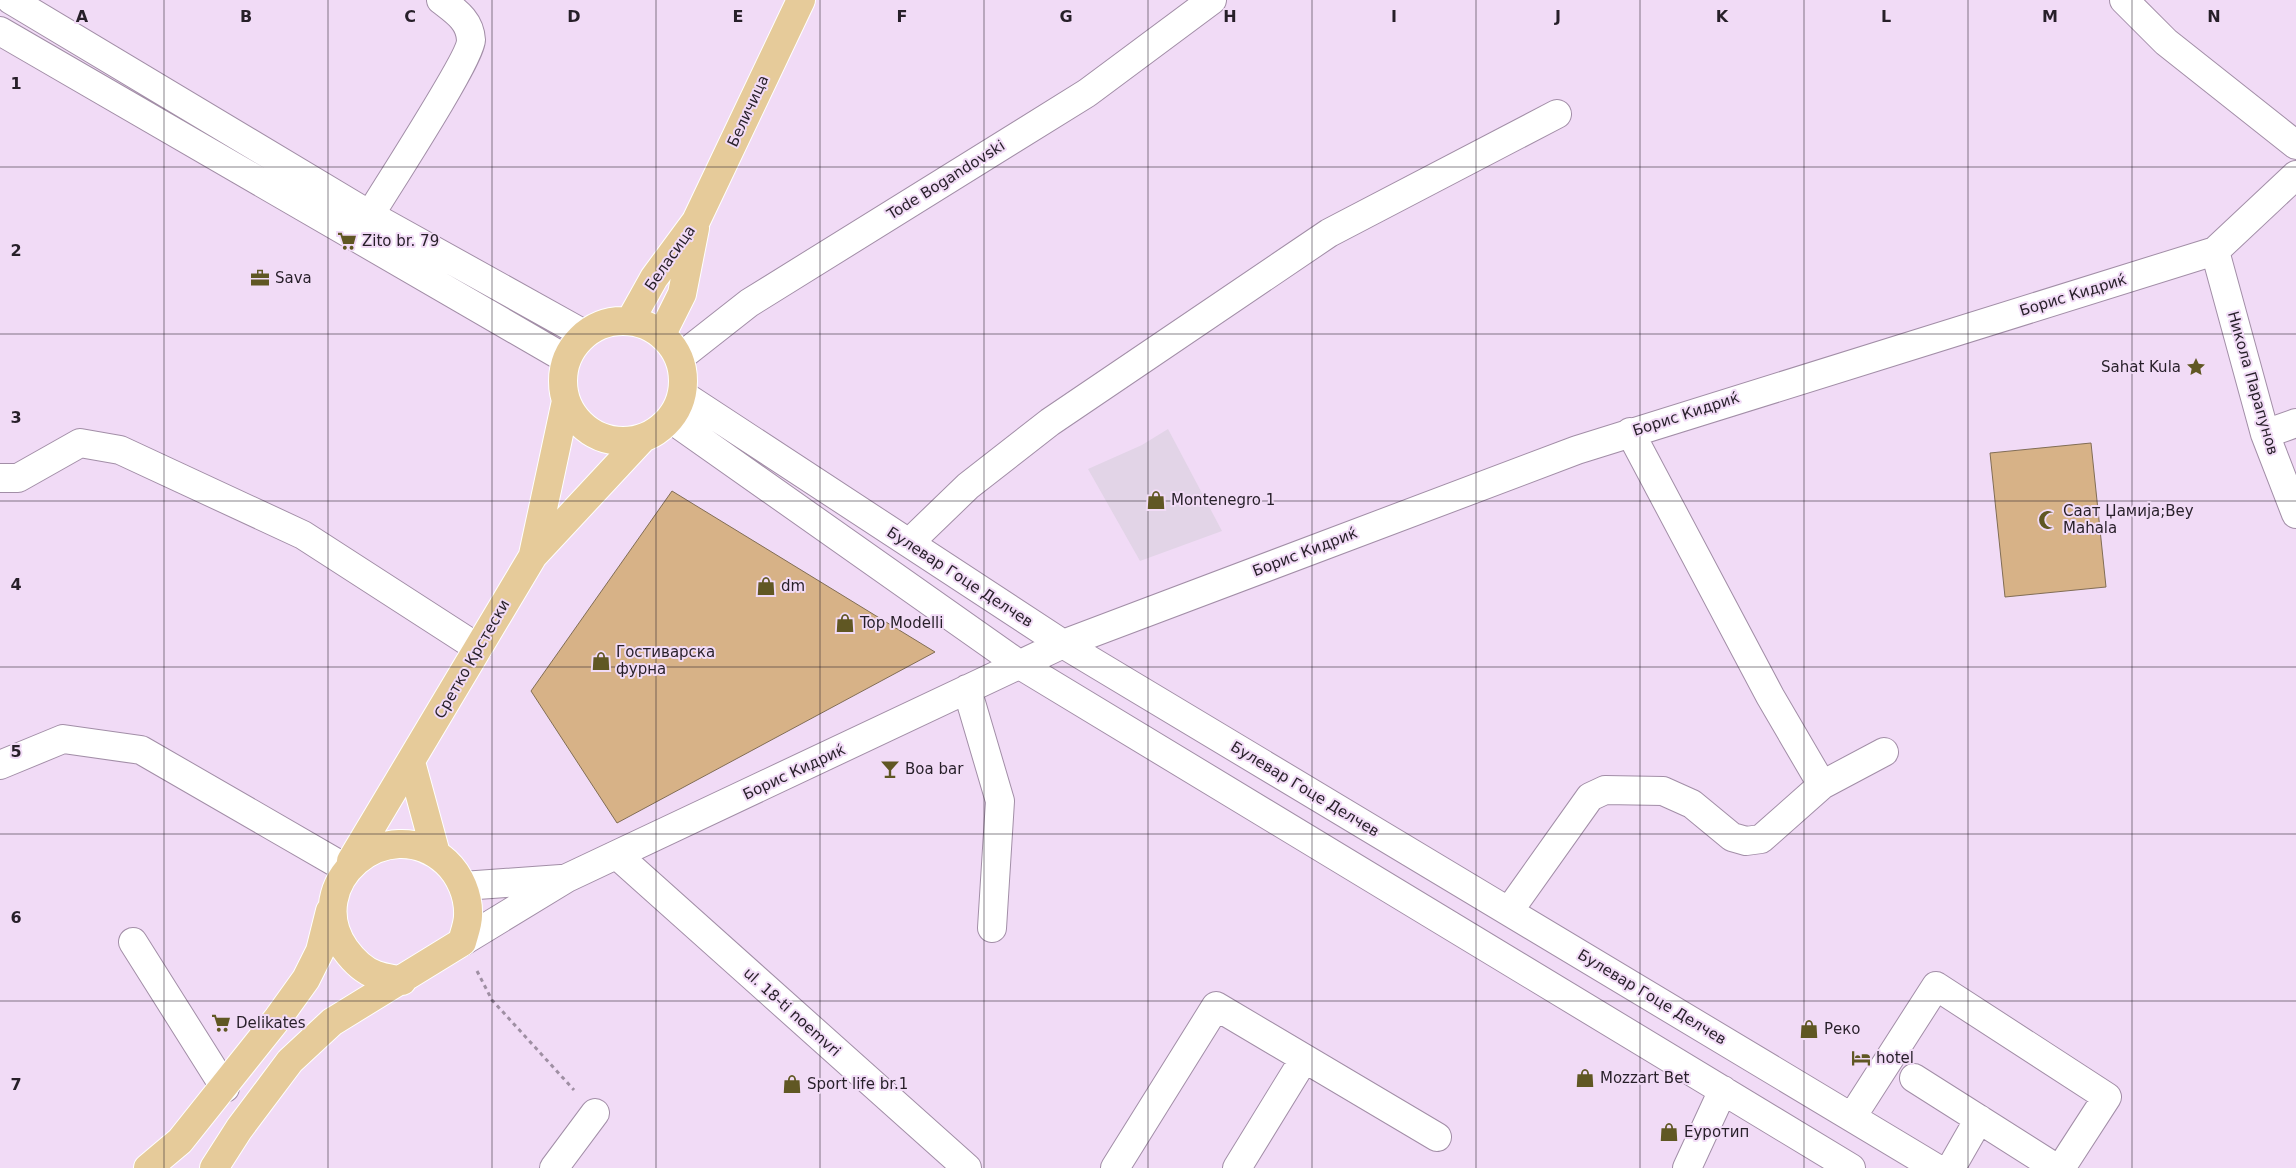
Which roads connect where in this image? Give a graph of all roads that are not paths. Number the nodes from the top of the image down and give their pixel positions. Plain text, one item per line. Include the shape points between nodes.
1 (11, 0) edge
2 (440, 0) edge
3 (800, 0) edge
4 (1212, 0) edge
5 (2124, 0) edge
6 (0, 31) edge
7 (1557, 114) dead end
8 (2296, 145) edge
9 (2296, 175) edge
10 (370, 215) junction
11 (696, 221) junction
12 (2215, 251) junction
13 (630, 321) junction
14 (584, 334) junction
15 (662, 334) junction
16 (679, 358) junction
17 (566, 359) junction
18 (566, 402) junction
19 (677, 407) junction
20 (2296, 423) edge
21 (1630, 432) junction
22 (2265, 434) junction
23 (642, 439) junction
24 (0, 478) edge
25 (2296, 514) edge
26 (909, 543) junction
27 (533, 556) junction
28 (1063, 644) junction
29 (478, 648) junction
30 (1020, 665) junction
31 (967, 689) junction
32 (1884, 752) dead end
33 (411, 762) junction
34 (0, 765) edge
35 (1822, 785) junction
36 (436, 854) junction
37 (617, 855) junction
38 (347, 869) junction
39 (568, 878) junction
40 (463, 886) junction
41 (333, 898) junction
42 (1509, 911) junction
43 (992, 928) dead end
44 (133, 942) dead end
45 (462, 942) junction
46 (402, 981) junction
47 (1304, 1059) junction
48 (1914, 1078) dead end
49 (225, 1088) junction
50 (1723, 1090) junction
51 (595, 1113) road end
52 (1852, 1117) junction
53 (1979, 1119) junction
54 (1437, 1137) dead end
55 (148, 1168) edge
56 (214, 1168) edge
57 (554, 1168) edge
58 (967, 1168) edge
59 (1115, 1168) edge
60 (1237, 1168) edge
61 (1687, 1168) edge
62 (1851, 1168) edge
63 (1936, 1168) edge
64 (1951, 1168) edge
65 (2056, 1168) edge
66 (2061, 1168) edge

1 - 10 street
2 - 10 street via 460,14 469,28 471,43
3 - 11 main road, Беличица
4 - 16 street, Tode Bogandovski via 1087,93 749,303
5 - 8 street via 2166,42
6 - 17 street
7 - 26 street via 1329,232 1050,422 968,486
9 - 12 street, Борис Кидриќ
10 - 14 street
11 - 13 main road, Беласица via 654,278
11 - 15 main road, Беласица via 682,294
12 - 21 street, Борис Кидриќ
12 - 22 street, Никола Парапунов
13 - 14 main road via 606,323
13 - 15 main road via 647,325
14 - 17 main road
15 - 16 main road
16 - 19 main road via 684,376
17 - 18 main road via 563,388
18 - 23 main road via 578,422 597,436 619,442
18 - 27 main road, Сретко Крстески
19 - 23 main road via 658,431
19 - 26 street, Булевар Гоце Делчев
19 - 30 street
20 - 22 street
21 - 28 street, Борис Кидриќ
21 - 35 street via 1770,696
22 - 25 street, Никола Парапунов
23 - 27 main road, Сретко Крстески
24 - 29 street via 18,478 80,443 120,450 304,535
26 - 28 street, Булевар Гоце Делчев
27 - 29 main road, Сретко Крстески
28 - 30 street, Борис Кидриќ
28 - 42 street, Булевар Гоце Делчев
29 - 33 main road, Сретко Крстески
30 - 31 street, Борис Кидриќ
30 - 50 street
31 - 37 street, Борис Кидриќ
31 - 43 street via 1000,802
32 - 35 street
33 - 36 main road
33 - 38 main road, Сретко Крстески
34 - 38 street via 63,739 141,750
35 - 42 street via 1761,839 1746,841 1732,837 1692,804 1663,791 1598,792 1590,797
36 - 38 main road via 421,847 398,843 374,848
36 - 40 main road via 454,869
37 - 39 street, Борис Кидриќ
37 - 58 street, ul. 18-ti noemvri
38 - 41 main road
39 - 40 street
39 - 45 street
40 - 45 main road via 468,917
41 - 46 main road via 332,913 337,937 354,962 376,975
41 - 49 main road via 320,951 306,979
42 - 52 street, Булевар Гоце Делчев
44 - 49 street
45 - 46 main road
46 - 56 main road via 332,1022 290,1061
47 - 54 street
47 - 59 street via 1216,1006
47 - 60 street
48 - 53 street
49 - 55 main road via 180,1141
50 - 61 street
50 - 62 street
51 - 57 street
52 - 63 street, Булевар Гоце Делчев
52 - 66 street via 1936,986 2107,1097
53 - 64 street
53 - 65 street

